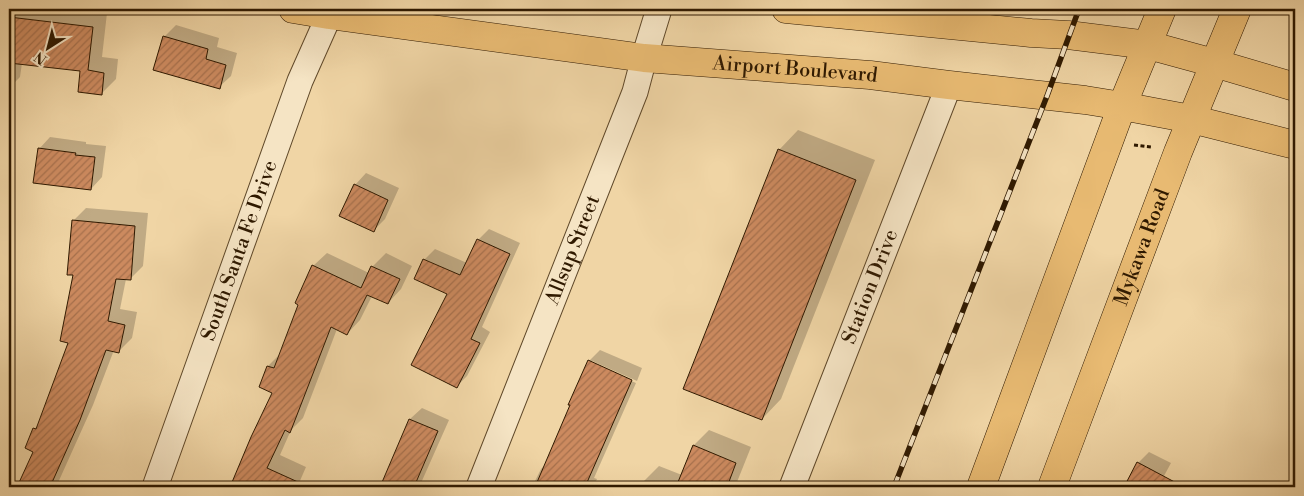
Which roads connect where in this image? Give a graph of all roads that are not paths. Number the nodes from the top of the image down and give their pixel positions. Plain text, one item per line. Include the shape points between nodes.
1 (293, 9) edge
2 (659, 9) edge
3 (786, 9) edge
4 (1162, 9) edge
5 (1236, 9) edge
6 (330, 12) edge
7 (1148, 45) junction
8 (644, 58) junction
9 (1214, 63) junction
10 (949, 85) junction
11 (1295, 87) edge
12 (1122, 106) junction
13 (1191, 119) junction
14 (1295, 145) edge
15 (155, 487) edge
16 (479, 487) edge
17 (792, 487) edge
18 (981, 487) edge
19 (1052, 487) edge

1 - 6 main road, Airport Boulevard
2 - 8 street, Allsup Street
3 - 7 main road
4 - 7 main road
5 - 9 main road, Mykawa Road
6 - 8 main road, Airport Boulevard
6 - 15 street, South Santa Fe Drive via 300,81
7 - 9 main road
7 - 12 main road
8 - 10 main road, Airport Boulevard via 870,75
8 - 16 street, Allsup Street via 635,92
9 - 11 main road
9 - 13 main road, Mykawa Road
10 - 12 main road, Airport Boulevard
10 - 17 street, Station Drive
12 - 13 main road, Airport Boulevard
12 - 18 main road
13 - 14 main road, Airport Boulevard
13 - 19 main road, Mykawa Road

